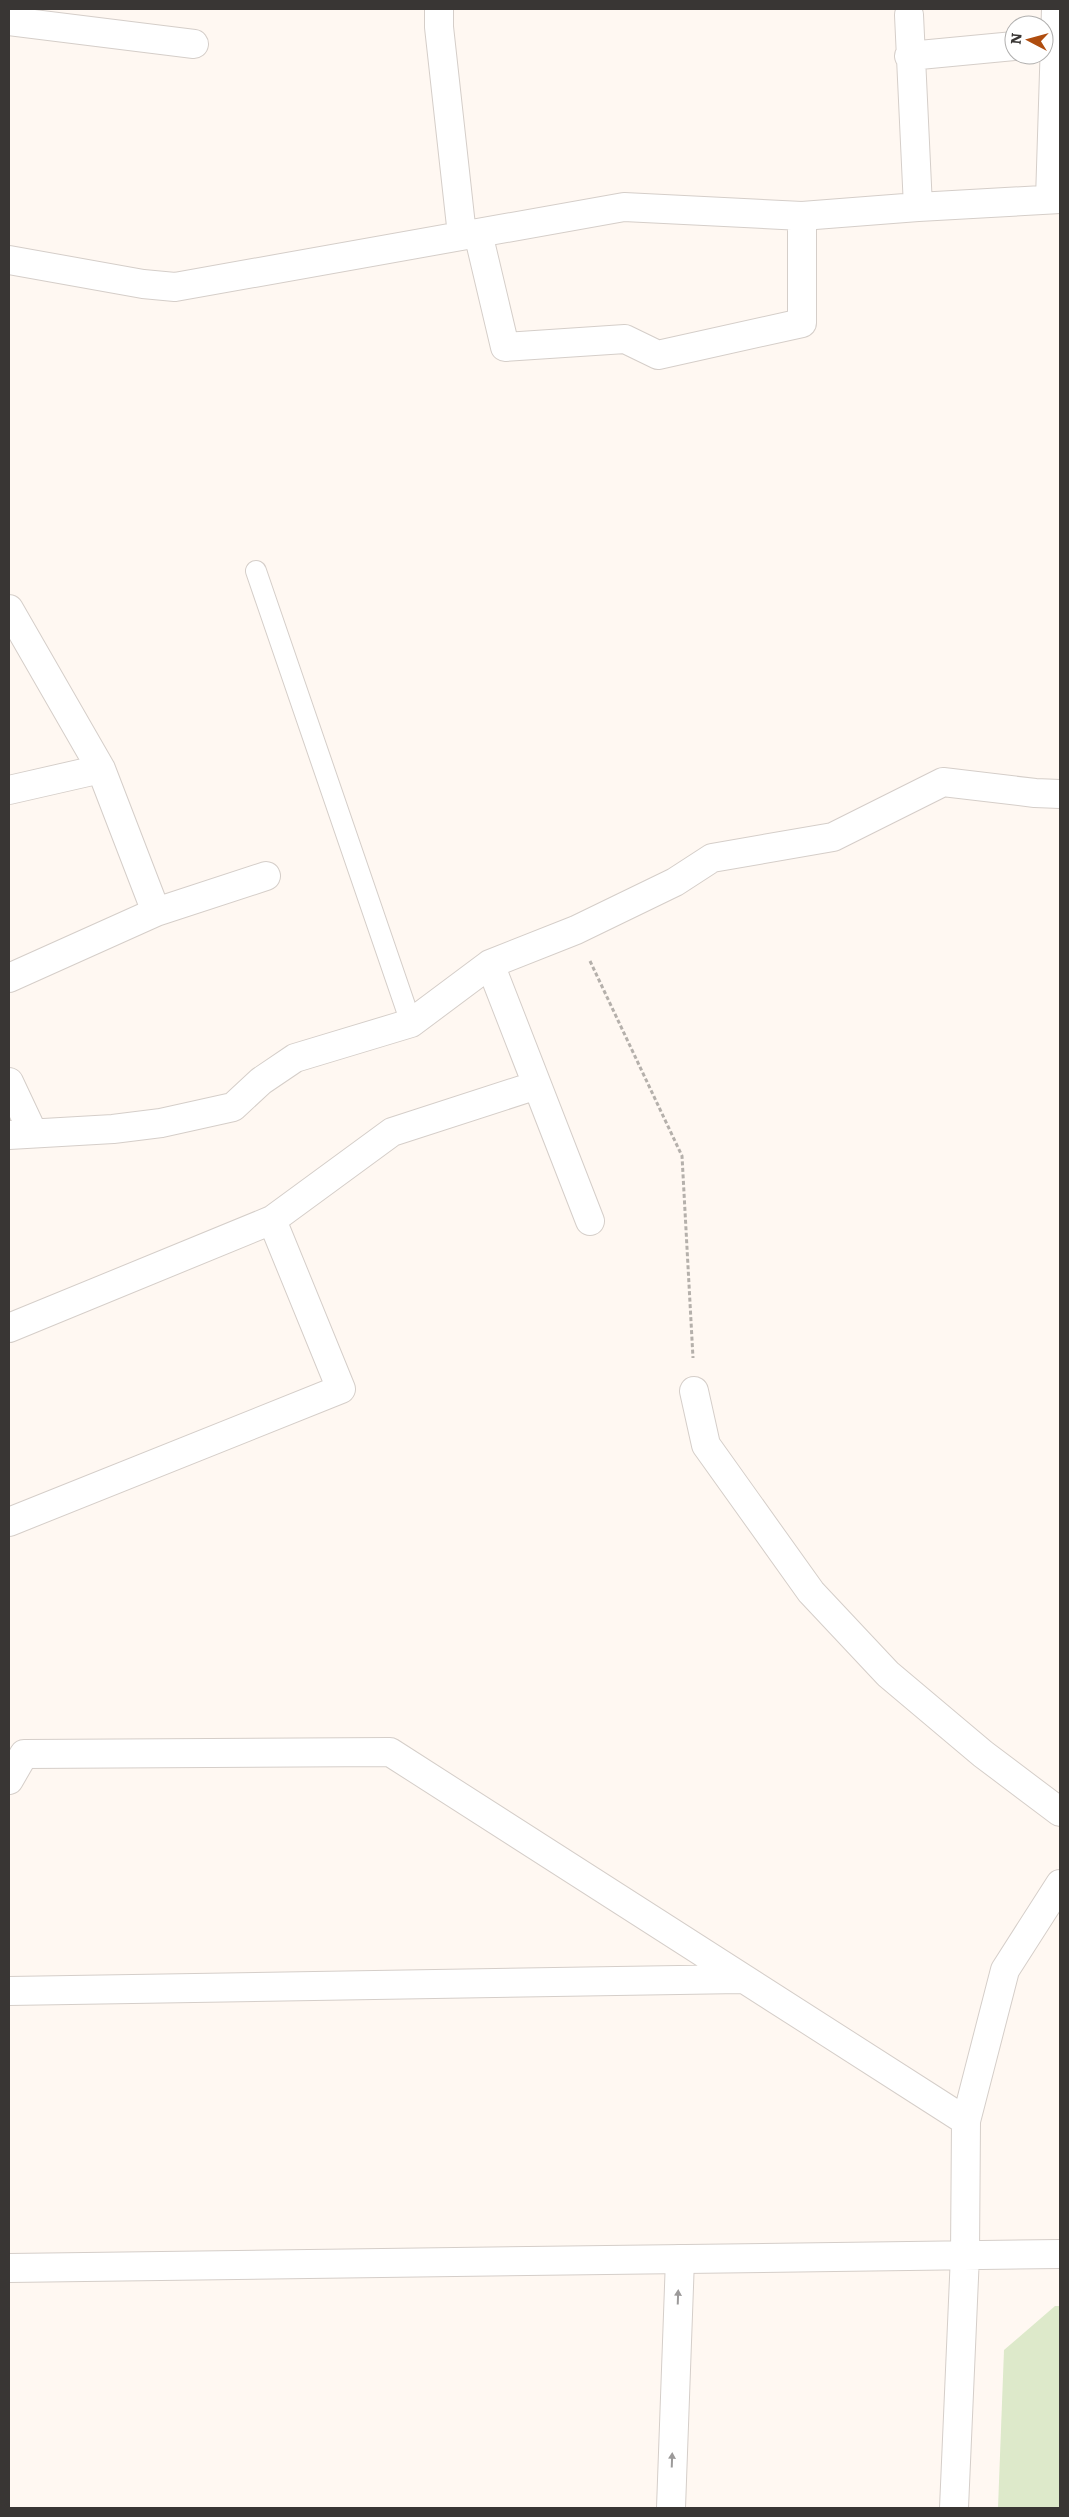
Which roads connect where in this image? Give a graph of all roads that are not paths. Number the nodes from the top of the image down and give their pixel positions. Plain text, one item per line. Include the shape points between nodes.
1 (439, 9) edge
2 (909, 16) dead end
3 (46, 17) edge
4 (9, 21) edge
5 (194, 44) dead end
6 (1004, 47) edge
7 (909, 56) junction
8 (1051, 65) edge
9 (1055, 199) edge
10 (918, 206) junction
11 (802, 216) junction
12 (470, 234) junction
13 (9, 260) edge
14 (256, 571) dead end
15 (9, 609) edge
16 (101, 769) junction
17 (9, 790) edge
18 (1060, 794) edge
19 (266, 876) dead end
20 (156, 912) junction
21 (490, 964) junction
22 (9, 978) edge
23 (411, 1023) junction
24 (537, 1085) junction
25 (11, 1091) edge
26 (21, 1134) edge
27 (272, 1220) junction
28 (590, 1221) dead end
29 (9, 1328) edge
30 (694, 1392) road end
31 (9, 1522) edge
32 (9, 1780) edge
33 (1060, 1812) edge
34 (1060, 1884) edge
35 (741, 1979) junction
36 (9, 1991) edge
37 (966, 2121) junction
38 (1060, 2254) edge
39 (965, 2255) junction
40 (680, 2259) junction
41 (9, 2268) edge
42 (671, 2508) edge
43 (954, 2508) edge

1 - 12 street via 438,27
2 - 7 street
3 - 4 street
3 - 5 street
6 - 7 street
7 - 10 street
8 - 9 street
9 - 10 street
10 - 11 street
11 - 12 street via 624,207
11 - 12 street via 802,323 658,356 625,339 505,347
12 - 13 street via 175,287
14 - 23 lane
15 - 16 street
16 - 17 street
16 - 20 street
18 - 21 street via 942,782 834,837 712,858 675,882 576,930
19 - 20 street
20 - 22 street
21 - 23 street
21 - 24 street
23 - 26 street via 295,1058 261,1081 233,1107 161,1123
24 - 27 street via 392,1132
24 - 28 street
25 - 26 street
27 - 29 street
27 - 31 street via 341,1389
30 - 33 street via 706,1445 811,1592 888,1674 983,1754
32 - 35 street via 24,1754 390,1752
34 - 37 street via 1005,1970
35 - 36 street
35 - 37 street
37 - 39 street
38 - 39 street
39 - 40 street
39 - 43 street
40 - 41 street
42 -> 40 street

